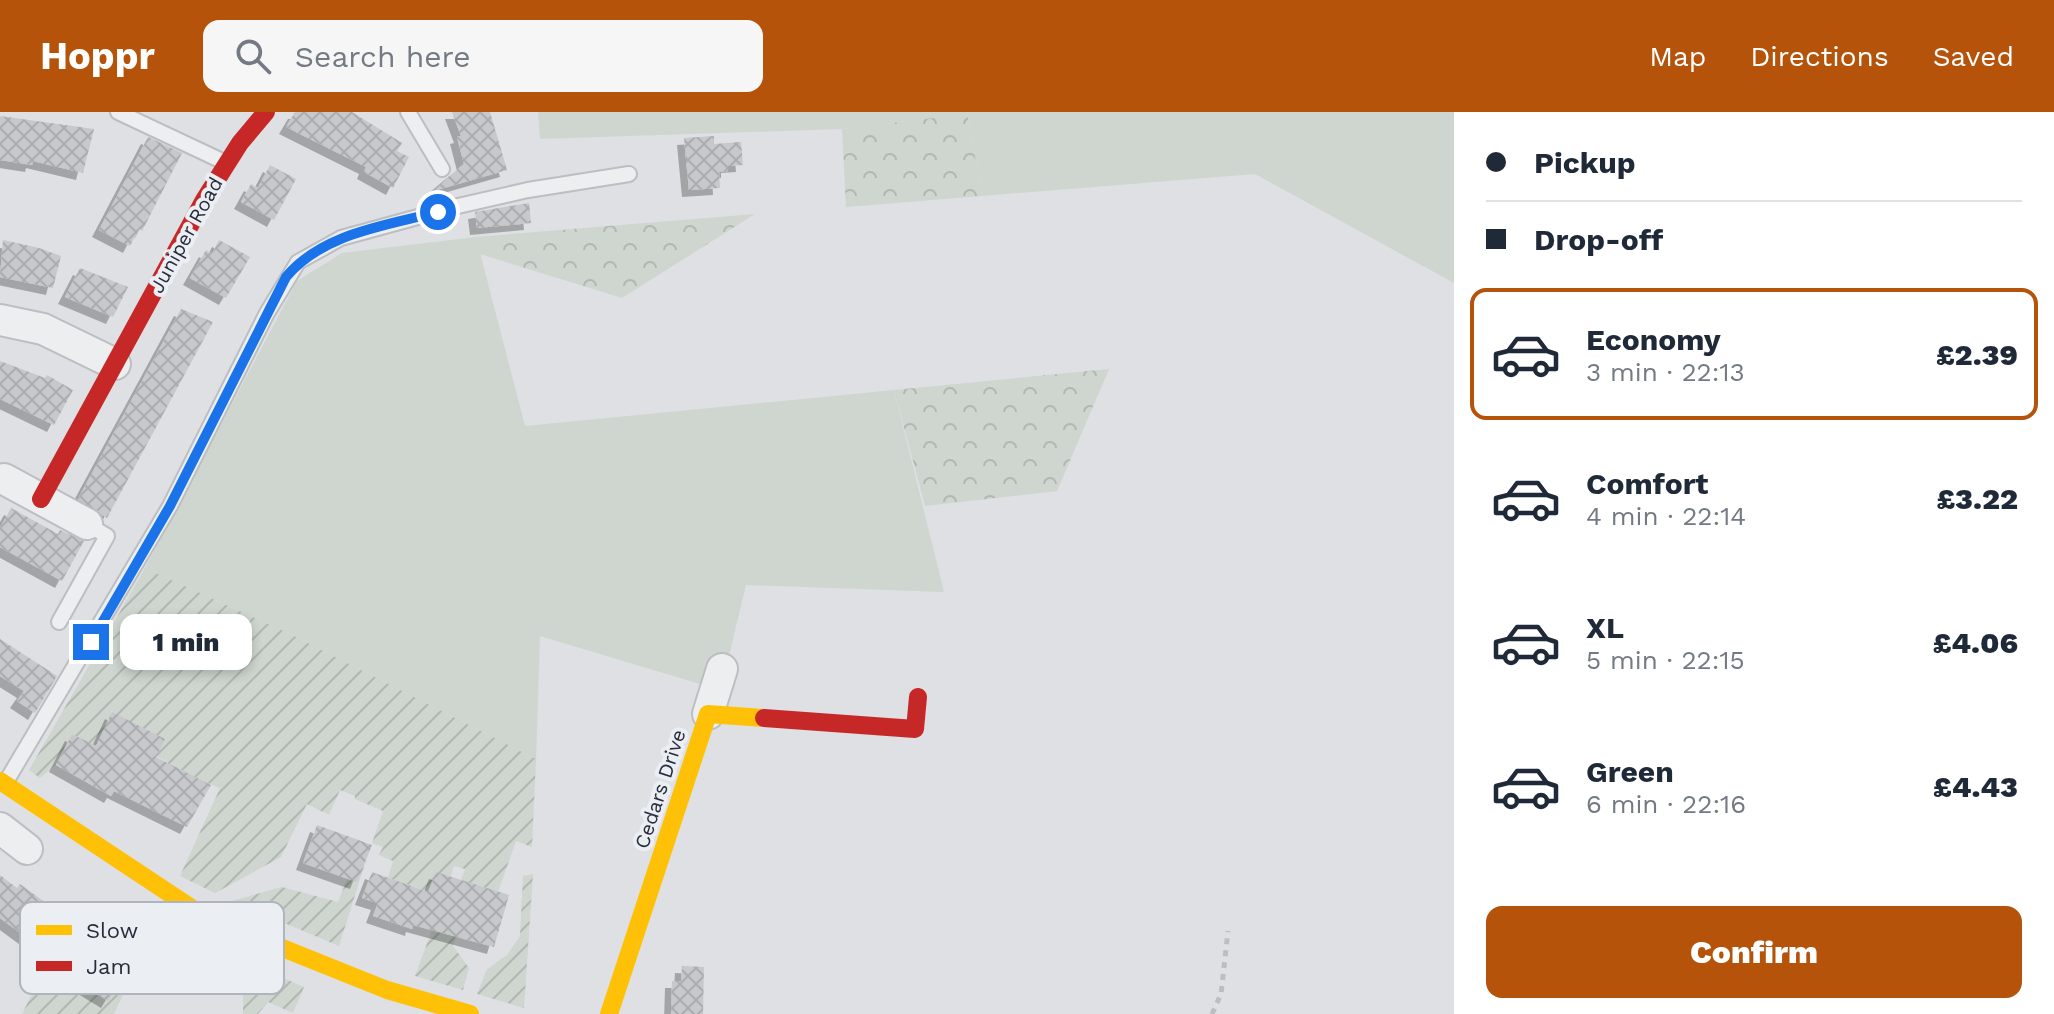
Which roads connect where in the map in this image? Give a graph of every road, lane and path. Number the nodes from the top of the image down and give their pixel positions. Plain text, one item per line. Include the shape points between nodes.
1 (118, 112) edge
2 (266, 112) edge
3 (408, 112) edge
4 (226, 163) junction
5 (442, 169) dead end
6 (629, 174) dead end
7 (0, 320) edge
8 (115, 364) junction
9 (2, 483) edge
10 (41, 499) junction
11 (87, 524) joint
12 (59, 622) dead end
13 (722, 669) dead end
14 (918, 697) dead end
15 (708, 714) junction
16 (2, 783) edge
17 (0, 828) edge
18 (27, 849) dead end
19 (182, 902) edge
20 (1228, 931) dead end
21 (284, 949) edge
22 (470, 1014) edge
23 (609, 1014) edge
24 (1212, 1014) edge

1 - 4 lane
2 - 4 street, Juniper Road
3 - 5 lane
4 - 8 street, Juniper Road
6 - 16 lane via 458,206 341,238 298,262 170,506
7 - 8 street via 43,329
8 - 10 street, Juniper Road
9 - 10 street
10 - 11 street
11 - 12 lane via 107,536
13 - 15 street
14 - 15 street, Cedars Drive via 913,743
15 - 23 street, Cedars Drive
16 - 19 street
17 - 18 street
20 - 24 path via 1221,994
21 - 22 street via 387,990

